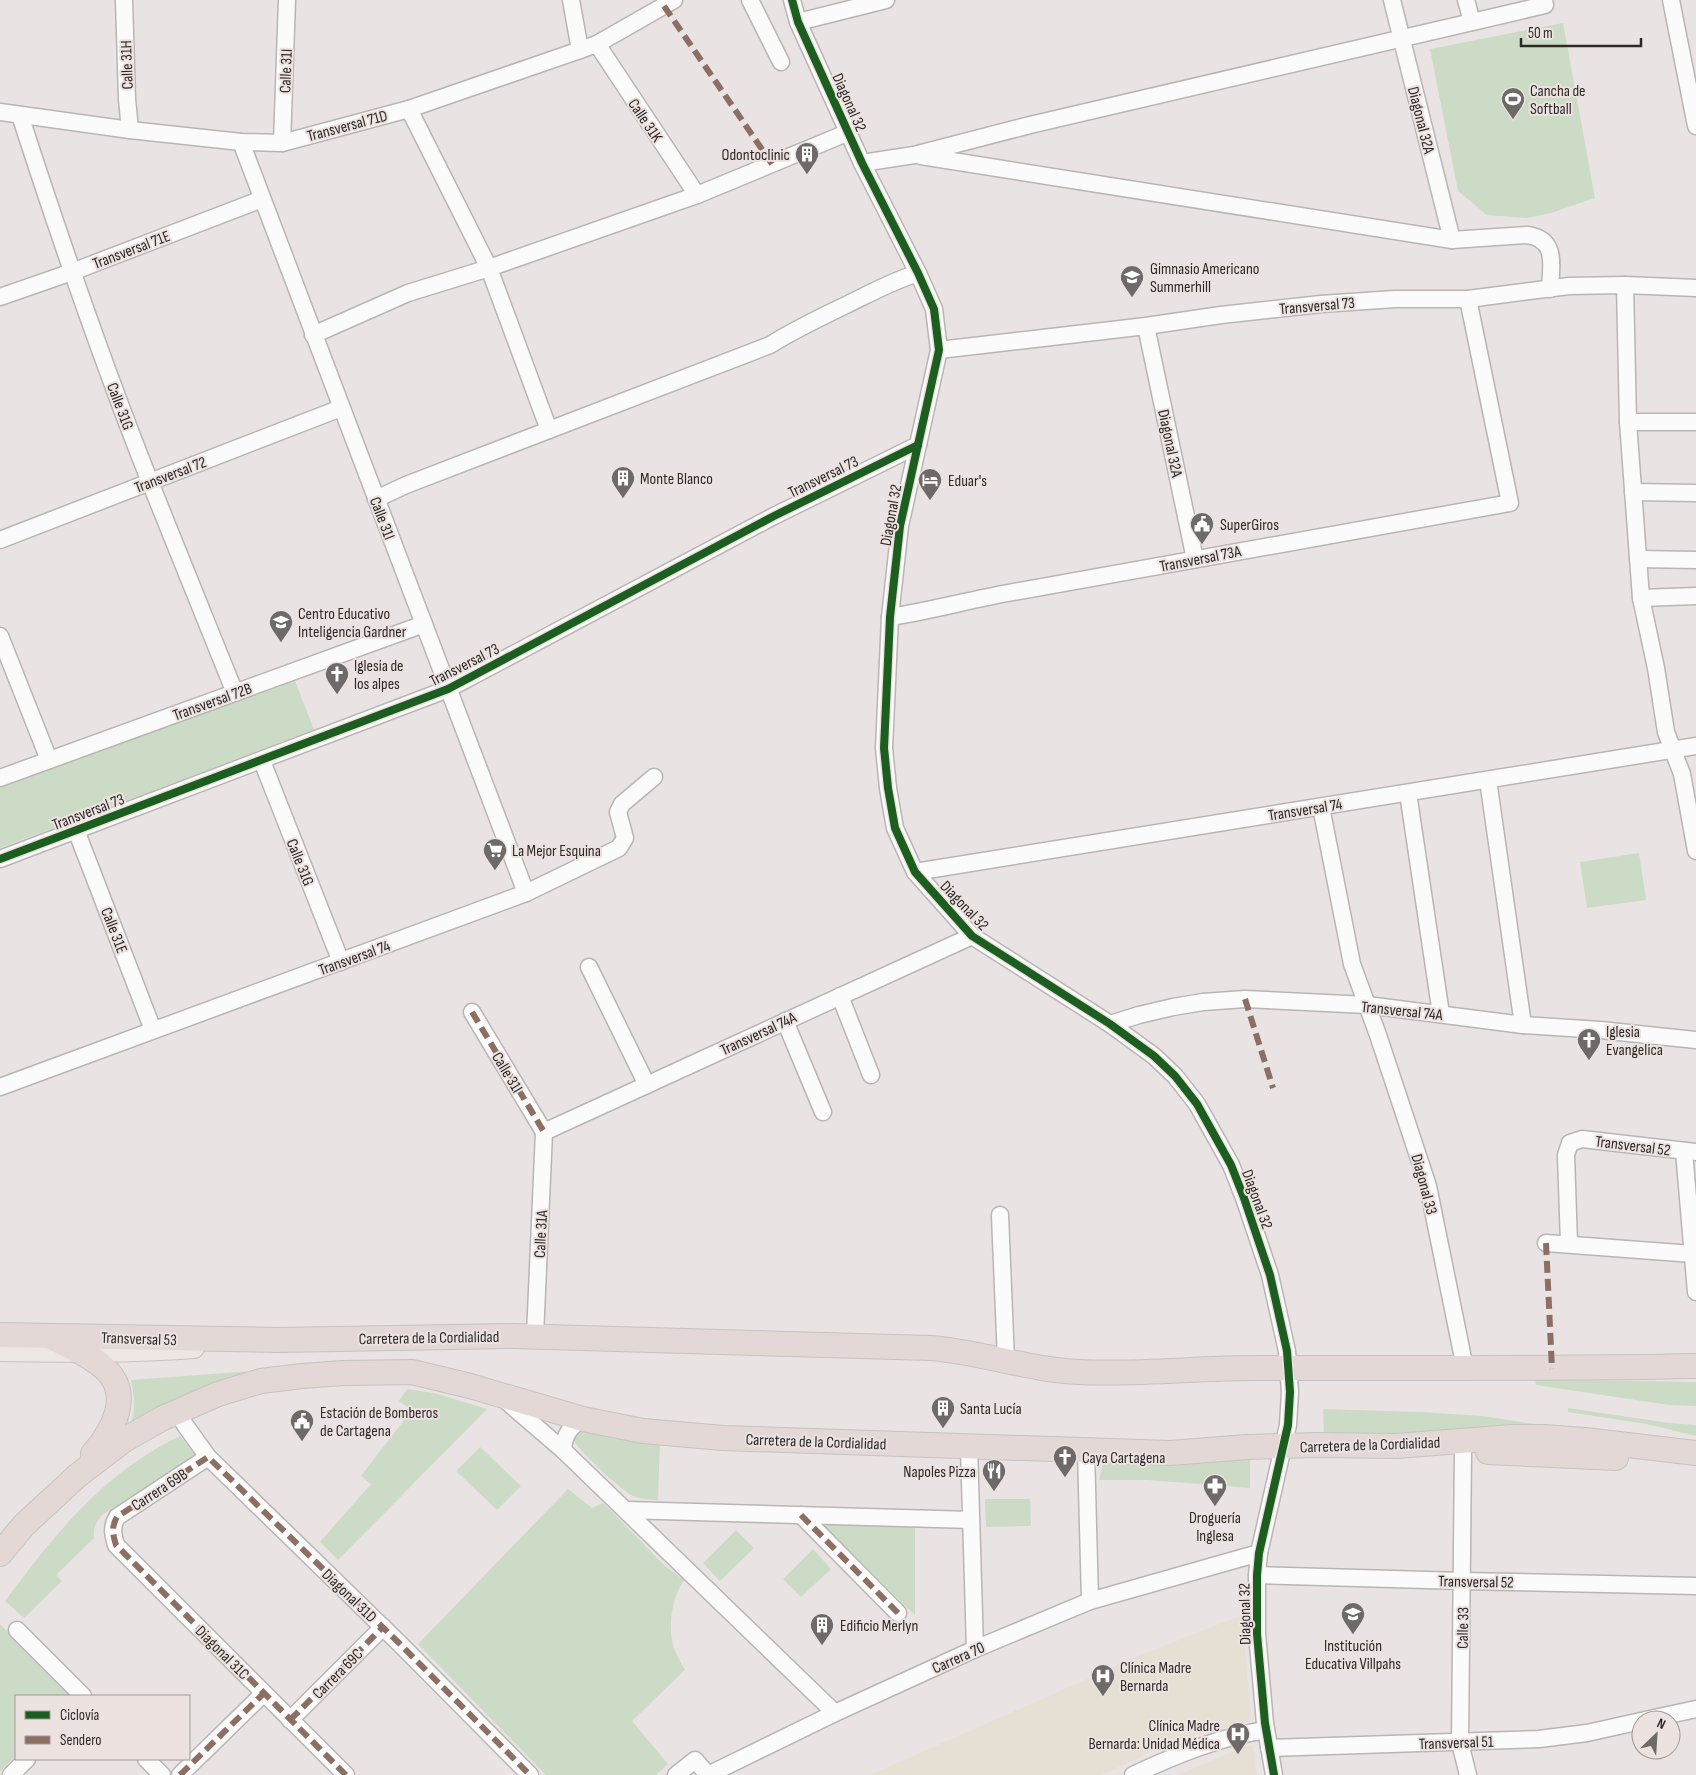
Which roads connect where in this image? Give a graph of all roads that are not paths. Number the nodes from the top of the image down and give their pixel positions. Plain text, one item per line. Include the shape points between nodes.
1 (124, 0) edge
2 (287, 0) edge
3 (571, 0) edge
4 (674, 0) edge
5 (750, 0) edge
6 (792, 0) edge
7 (886, 0) edge
8 (1392, 0) edge
9 (1466, 0) edge
10 (1544, 0) edge
11 (1671, 0) edge
12 (798, 22) junction
13 (1472, 22) junction
14 (1402, 38) junction
15 (596, 44) junction
16 (580, 50) junction
17 (781, 62) dead end
18 (409, 109) junction
19 (0, 112) edge
20 (20, 115) junction
21 (1696, 120) edge
22 (1696, 126) edge
23 (130, 130) junction
24 (849, 132) junction
25 (241, 142) junction
26 (282, 142) junction
27 (914, 155) junction
28 (862, 163) junction
29 (697, 195) junction
30 (262, 199) junction
31 (1452, 240) junction
32 (489, 268) junction
33 (72, 272) junction
34 (918, 273) junction
35 (1625, 285) junction
36 (1696, 288) edge
37 (1550, 289) junction
38 (0, 297) edge
39 (1468, 299) junction
40 (1146, 326) junction
41 (313, 335) junction
42 (939, 350) junction
43 (341, 408) junction
44 (1628, 422) junction
45 (1696, 422) edge
46 (549, 430) junction
47 (918, 445) junction
48 (150, 482) junction
49 (1634, 492) junction
50 (1696, 493) edge
51 (376, 499) junction
52 (0, 540) edge
53 (1195, 559) junction
54 (1638, 559) junction
55 (1696, 560) edge
56 (1696, 596) edge
57 (1642, 598) junction
58 (890, 618) junction
59 (424, 624) junction
60 (0, 636) edge
61 (448, 689) junction
62 (235, 692) junction
63 (1696, 746) edge
64 (1672, 750) junction
65 (49, 760) junction
66 (262, 761) junction
67 (0, 778) edge
68 (654, 778) dead end
69 (1488, 780) junction
70 (1408, 793) junction
71 (1321, 807) junction
72 (76, 830) junction
73 (1696, 851) edge
74 (0, 859) edge
75 (915, 872) junction
76 (526, 893) junction
77 (972, 936) junction
78 (341, 962) junction
79 (589, 967) dead end
80 (840, 996) junction
81 (1367, 1005) junction
82 (472, 1012) dead end
83 (1441, 1014) junction
84 (785, 1021) junction
85 (1110, 1024) junction
86 (1523, 1025) junction
87 (153, 1030) junction
88 (1696, 1040) edge
89 (871, 1075) dead end
90 (647, 1085) junction
91 (0, 1087) edge
92 (822, 1112) dead end
93 (544, 1132) junction
94 (1690, 1151) edge
95 (1000, 1215) dead end
96 (1546, 1242) dead end
97 (1569, 1244) junction
98 (1693, 1254) junction
99 (1696, 1292) edge
100 (0, 1335) edge
101 (50, 1336) junction
102 (535, 1336) junction
103 (278, 1340) junction
104 (0, 1351) edge
105 (80, 1353) junction
106 (1006, 1361) junction
107 (1696, 1366) edge
108 (1289, 1368) junction
109 (1465, 1368) junction
110 (499, 1395) junction
111 (177, 1411) junction
112 (583, 1419) junction
113 (1284, 1446) junction
114 (1396, 1446) junction
115 (969, 1447) junction
116 (563, 1450) junction
117 (1086, 1450) junction
118 (1463, 1451) junction
119 (1696, 1455) edge
120 (208, 1457) junction
121 (56, 1496) junction
122 (626, 1510) junction
123 (801, 1515) junction
124 (971, 1520) junction
125 (113, 1524) joint
126 (1260, 1553) junction
127 (0, 1554) edge
128 (1257, 1575) junction
129 (1462, 1581) junction
130 (1696, 1586) edge
131 (1090, 1601) junction
132 (898, 1613) dead end
133 (383, 1627) junction
134 (17, 1630) dead end
135 (975, 1649) junction
136 (264, 1693) junction
137 (82, 1695) edge
138 (1696, 1708) edge
139 (1681, 1711) edge
140 (835, 1713) junction
141 (290, 1720) junction
142 (1631, 1723) edge
143 (1266, 1730) junction
144 (1460, 1743) junction
145 (1269, 1748) junction
146 (26, 1760) edge
147 (147, 1760) edge
148 (11, 1775) edge
149 (162, 1775) edge
150 (180, 1775) edge
151 (346, 1775) edge
152 (530, 1775) edge
153 (676, 1775) edge
154 (1133, 1775) edge
155 (1274, 1775) edge
156 (1468, 1775) edge

1 - 23 street, Calle 31H
2 - 26 street, Calle 31I
3 - 16 street
4 - 15 street, Transversal 71D
5 - 17 street
6 - 12 street, Diagonal 32
7 - 12 street
8 - 14 street, Diagonal 32A
9 - 13 street
10 - 13 street via 1545,5
11 - 21 street
12 - 24 street, Diagonal 32
13 - 14 street
14 - 27 street
14 - 31 street, Diagonal 32A
15 - 16 street, Transversal 71D
15 - 29 street, Calle 31K
16 - 18 street, Transversal 71D
18 - 26 street, Transversal 71D
18 - 32 street
19 - 20 street, Transversal 71D
20 - 23 street, Transversal 71D
20 - 33 street, Calle 31G
21 - 22 street
23 - 25 street, Transversal 71D
24 - 28 street, Diagonal 32
24 - 29 street
25 - 26 street, Transversal 71D
25 - 30 street, Calle 31I
27 - 28 street
27 - 31 street
28 - 34 street, Diagonal 32
29 - 32 street
30 - 33 street, Transversal 71E
30 - 41 street, Calle 31I
31 - 37 street via 1527,235 1540,239 1550,253
32 - 41 street via 408,293
32 - 46 street
33 - 38 street, Transversal 71E
33 - 48 street, Calle 31G
34 - 42 street, Diagonal 32 via 934,309
34 - 46 street via 821,317 770,346
35 - 36 street, Transversal 73
35 - 37 street, Transversal 73
35 - 44 street
37 - 39 street, Transversal 73
39 - 40 street, Transversal 73 via 1321,304
39 - 53 street, Transversal 73A via 1510,503
40 - 42 street, Transversal 73
40 - 53 street, Diagonal 32A
41 - 43 street, Calle 31I
42 - 47 street, Diagonal 32
43 - 48 street, Transversal 72
43 - 51 street, Calle 31I
44 - 45 street
44 - 49 street
46 - 51 street
47 - 58 street, Diagonal 32 via 900,526
47 - 61 street, Transversal 73 via 774,516
48 - 52 street, Transversal 72
48 - 62 street, Calle 31G
49 - 50 street
49 - 54 street
51 - 59 street, Calle 31I
53 - 58 street, Transversal 73A via 1006,593
54 - 55 street
54 - 57 street
56 - 57 street
57 - 64 street
58 - 75 street, Diagonal 32 via 884,748 895,828
59 - 61 street, Calle 31I
59 - 62 street, Transversal 72B
60 - 65 street
61 - 66 street, Transversal 73
61 - 76 street, Calle 31I
62 - 65 street, Transversal 72B
63 - 64 street, Transversal 74
64 - 69 street, Transversal 74
64 - 73 street via 1682,774
65 - 67 street, Transversal 72B
66 - 72 street, Transversal 73
66 - 78 street, Calle 31G
68 - 76 street, Transversal 74 via 622,804 618,812 625,838 619,848
69 - 70 street, Transversal 74
69 - 86 street
70 - 71 street, Transversal 74
70 - 83 street
71 - 75 street, Transversal 74
71 - 81 street, Diagonal 33 via 1352,964
72 - 74 street, Transversal 73
72 - 87 street, Calle 31E
75 - 77 street, Diagonal 32
76 - 78 street, Transversal 74
77 - 80 street, Transversal 74A
77 - 85 street, Diagonal 32
78 - 87 street, Transversal 74
79 - 90 street
80 - 84 street, Transversal 74A
80 - 89 street
81 - 83 street, Transversal 74A
81 - 85 street, Transversal 74A via 1245,999 1203,1002
81 - 109 street, Diagonal 33 via 1428,1186
82 - 93 street, Calle 31I
83 - 86 street, Transversal 74A
84 - 90 street, Transversal 74A
84 - 92 street
85 - 108 street, Diagonal 32 via 1154,1056 1174,1076 1197,1104 1214,1133 1244,1198 1267,1268
86 - 88 street, Transversal 74A
87 - 91 street, Transversal 74
90 - 93 street, Transversal 74A
93 - 102 street, Calle 31A
94 - 97 street, Transversal 52 via 1582,1139 1570,1143 1566,1155
94 - 98 street
95 - 106 street
96 - 97 street
97 - 98 street
98 - 99 street
100 - 101 highway, Transversal 53
101 - 103 highway, Transversal 53
101 - 105 highway
102 - 103 highway, Carretera de la Cordialidad
102 - 106 highway, Carretera de la Cordialidad via 931,1348
103 - 105 main road, Carretera de la Cordialidad
104 - 105 main road, Carretera de la Cordialidad
105 - 121 highway via 104,1368 114,1381 118,1395 117,1417 101,1445
106 - 108 highway, Carretera de la Cordialidad via 1081,1372
107 - 109 highway, Carretera de la Cordialidad
108 - 109 highway, Carretera de la Cordialidad
108 - 113 street, Diagonal 32 via 1290,1406
110 - 111 highway, Carretera de la Cordialidad via 412,1372 344,1373 261,1381
110 - 112 highway, Carretera de la Cordialidad
110 - 116 street
111 - 120 street, Diagonal 31D
111 - 121 highway, Carretera de la Cordialidad via 116,1446
112 - 115 highway, Carretera de la Cordialidad via 643,1431 723,1438
112 - 116 street via 566,1434
113 - 114 highway, Carretera de la Cordialidad
113 - 117 highway, Carretera de la Cordialidad via 1170,1453
113 - 126 street, Diagonal 32
114 - 118 highway
114 - 119 highway, Carretera de la Cordialidad via 1543,1437
115 - 117 highway, Carretera de la Cordialidad
115 - 124 street
116 - 122 street
117 - 131 street
118 - 119 highway via 1621,1458
118 - 129 street, Calle 33
120 - 125 street, Carrera 69B via 117,1517
120 - 133 street, Diagonal 31D
121 - 127 highway, Carretera de la Cordialidad via 24,1525
122 - 123 street
122 - 140 street
123 - 124 street
123 - 132 street
124 - 135 street
125 - 136 street, Diagonal 31C via 116,1545
126 - 128 street, Diagonal 32
126 - 131 street, Carrera 70
128 - 129 street, Transversal 52
128 - 143 street, Diagonal 32 via 1257,1634
129 - 130 street, Transversal 52
129 - 144 street, Calle 33
131 - 135 street, Carrera 70
133 - 141 street, Carrera 69C
133 - 152 street, Diagonal 31D
134 - 137 street
135 - 140 street, Carrera 70
136 - 141 street, Diagonal 31C
136 - 150 street
138 - 139 street, Transversal 51
140 - 153 street, Carrera 70 via 708,1775 695,1760
141 - 151 street, Diagonal 31C
142 - 144 street, Transversal 51 via 1587,1733 1538,1739
143 - 145 street, Diagonal 32
143 - 154 street via 1194,1748
144 - 145 street, Transversal 51
144 - 156 street, Calle 33
145 - 155 street, Diagonal 32
146 - 148 street
147 - 149 street

